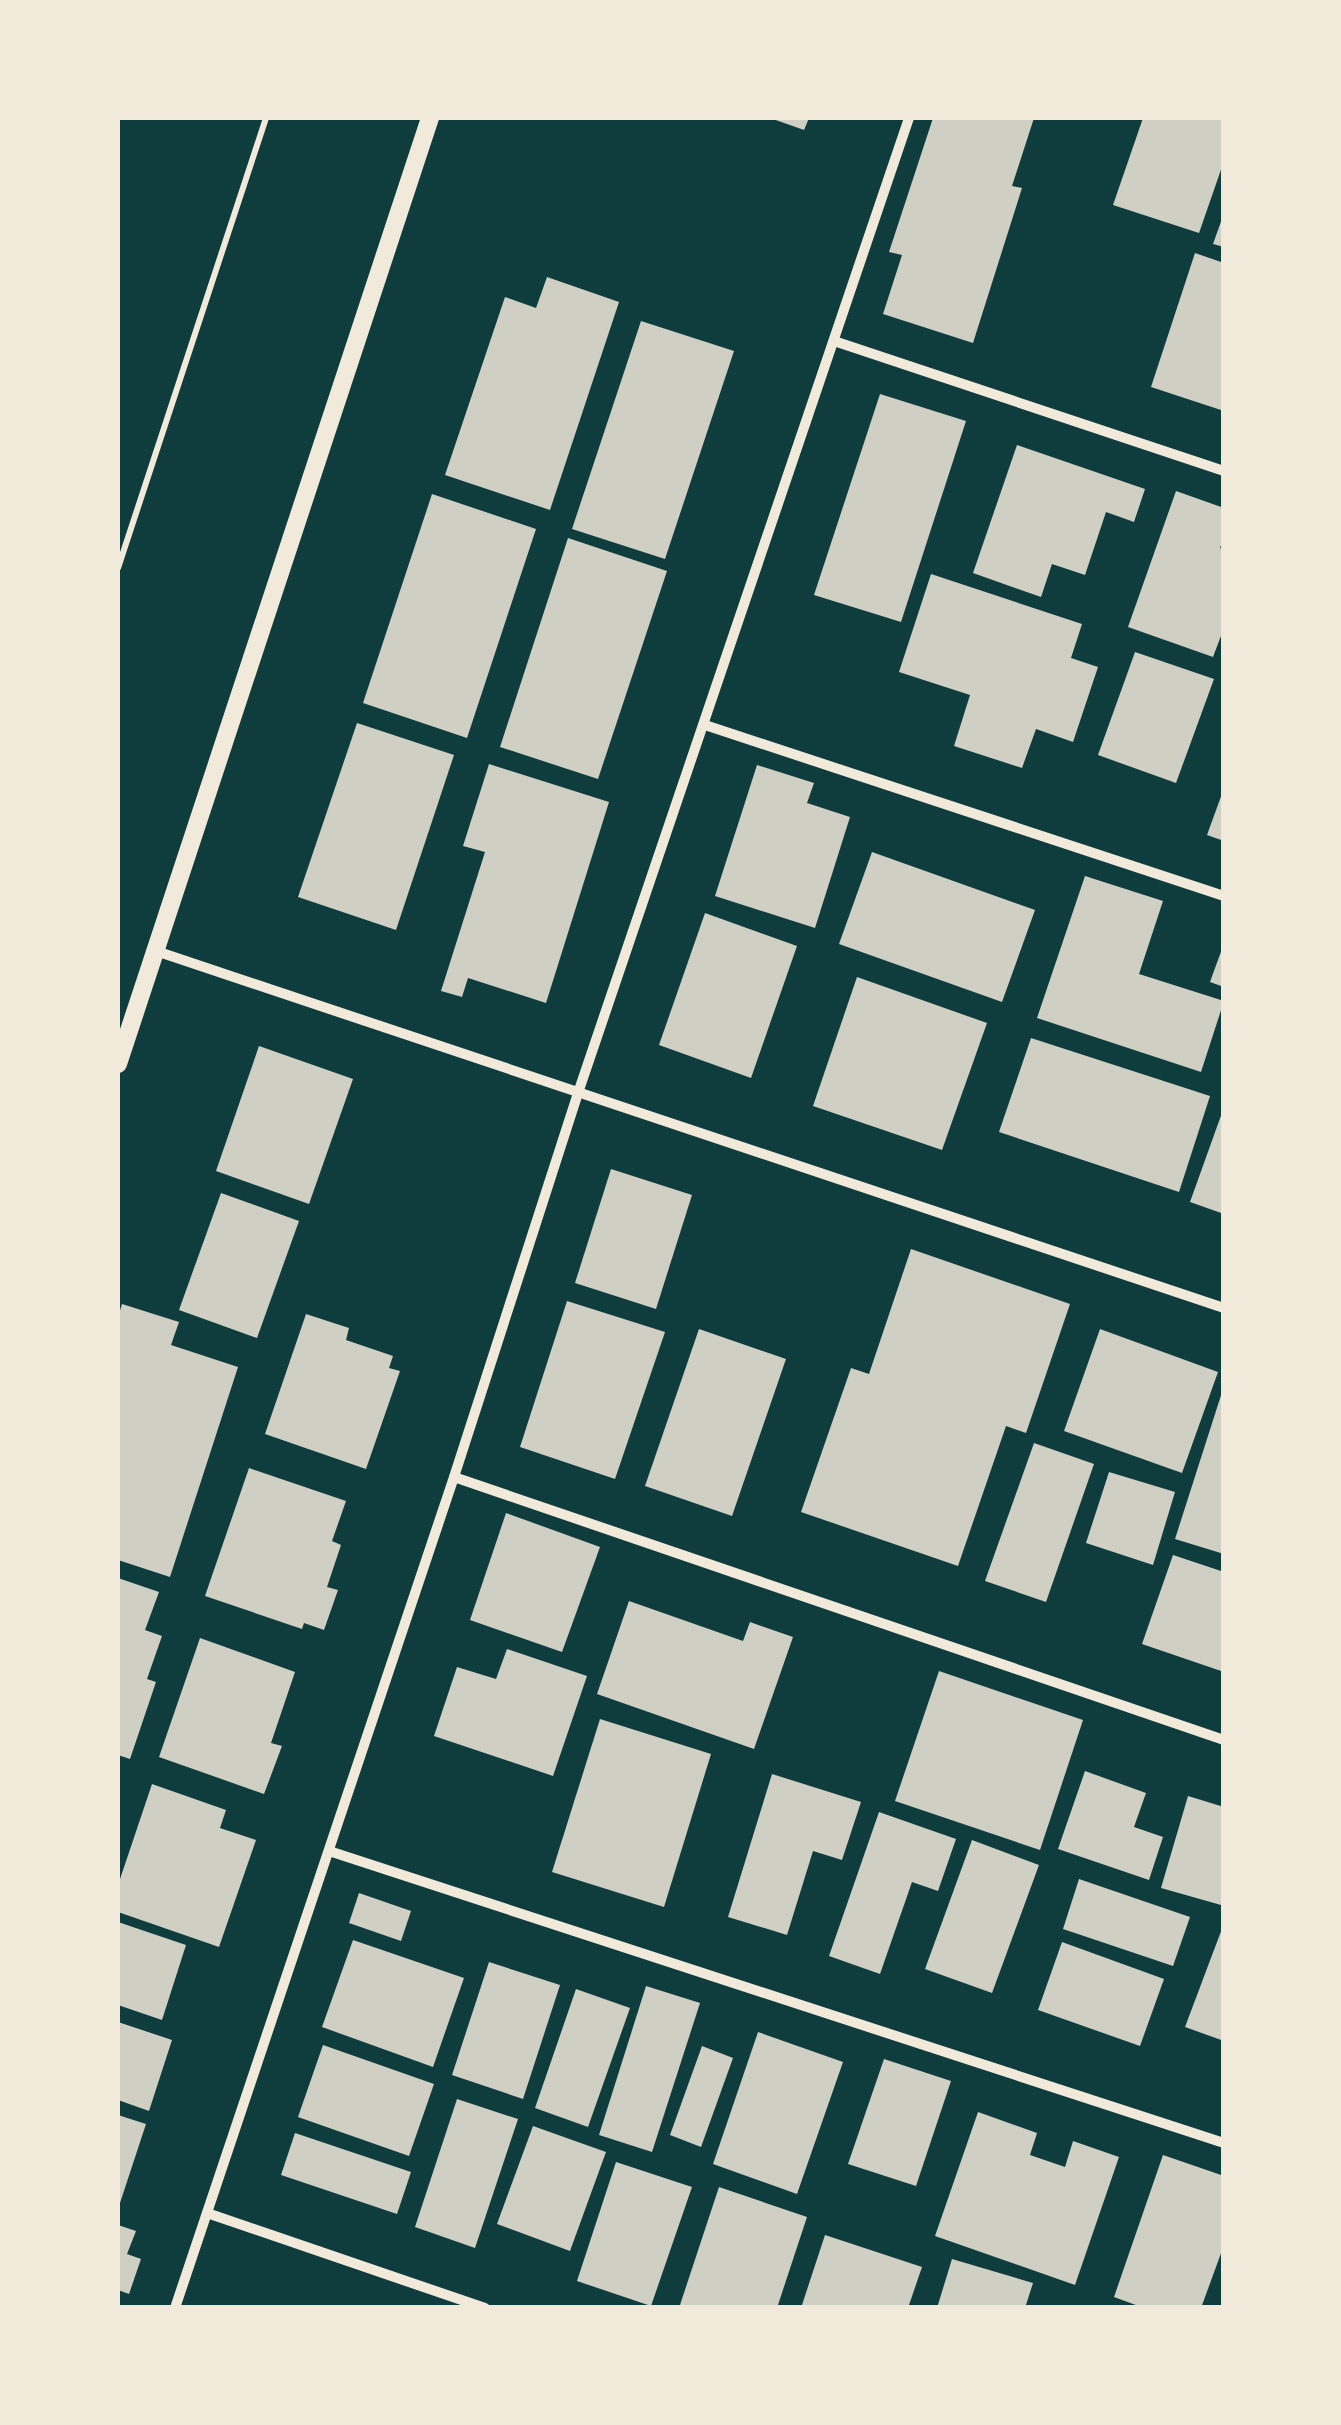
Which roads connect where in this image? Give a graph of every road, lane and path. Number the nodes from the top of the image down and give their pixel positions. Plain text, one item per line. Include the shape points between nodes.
1 (266, 118) edge
2 (430, 118) edge
3 (909, 118) edge
4 (834, 341) junction
5 (1224, 472) edge
6 (118, 568) edge
7 (705, 724) junction
8 (1224, 896) edge
9 (153, 950) junction
10 (118, 1064) edge
11 (579, 1090) junction
12 (1224, 1308) edge
13 (454, 1477) junction
14 (1224, 1740) edge
15 (329, 1851) junction
16 (1224, 2144) edge
17 (207, 2214) junction
18 (176, 2308) edge
19 (485, 2308) edge

1 - 6 path
2 - 9 street
3 - 4 street
4 - 5 street
4 - 7 street
7 - 8 street
7 - 11 street
9 - 10 street
9 - 11 street
11 - 12 street
11 - 13 street
13 - 14 street
13 - 15 street
15 - 16 street
15 - 17 street
17 - 18 street
17 - 19 street

